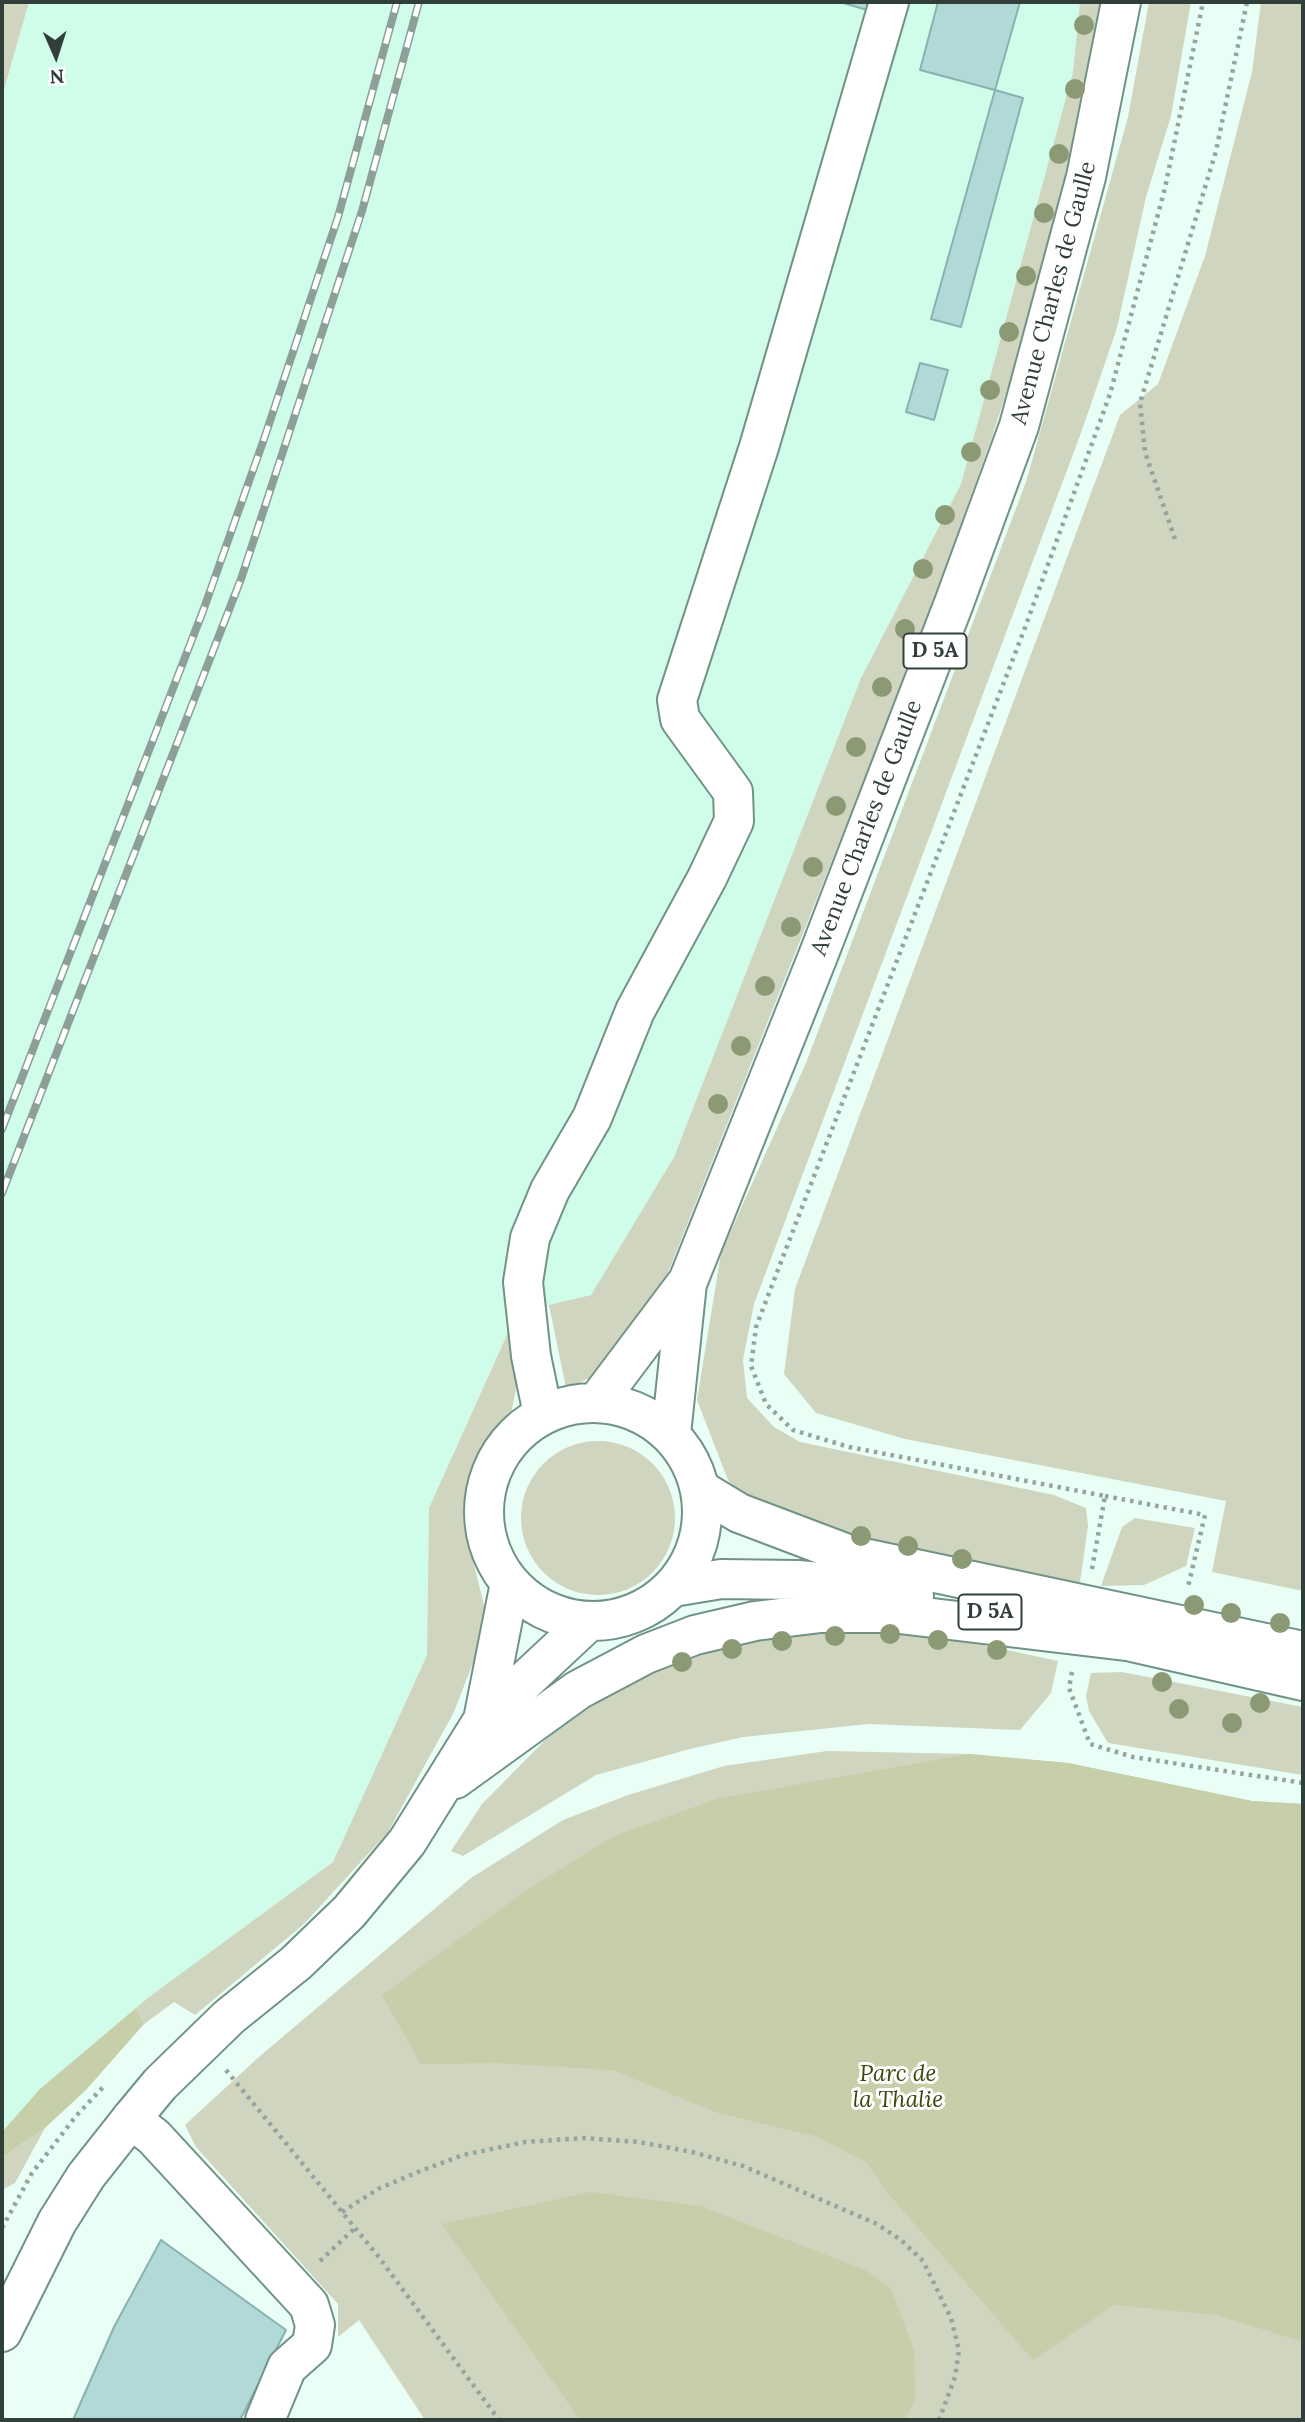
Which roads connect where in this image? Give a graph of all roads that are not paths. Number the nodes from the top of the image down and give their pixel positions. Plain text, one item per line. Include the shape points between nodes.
1 (889, 2) edge
2 (1121, 2) edge
3 (688, 1281) junction
4 (597, 1402) junction
5 (543, 1414) junction
6 (671, 1434) junction
7 (701, 1490) junction
8 (510, 1583) junction
9 (673, 1587) junction
10 (589, 1621) junction
11 (1134, 1643) junction
12 (1303, 1651) edge
13 (1303, 1681) edge
14 (483, 1720) junction
15 (442, 1788) junction
16 (131, 2119) junction
17 (2, 2332) edge
18 (265, 2420) edge

1 - 5 main road via 758,447 677,700 680,719 733,792 734,821 635,1011 592,1118 550,1190 530,1238 523,1282
2 - 3 main road, Avenue Charles de Gaulle / D 5A via 1086,177 1019,426
3 - 4 main road, Avenue Charles de Gaulle / D 5A
3 - 6 main road, Avenue Charles de Gaulle / D 5A
4 - 5 main road
4 - 6 main road via 624,1407
5 - 8 main road via 516,1433 496,1460 485,1491 484,1524 492,1555
6 - 7 main road via 690,1460
7 - 9 main road via 699,1542
7 - 12 main road, D 5A via 738,1513 850,1555
8 - 10 main road via 546,1610
8 - 14 main road
9 - 10 main road via 649,1606
9 - 11 main road, D 5A via 721,1579 871,1587
10 - 14 main road
11 - 13 main road, D 5A
11 - 15 main road via 891,1613 821,1613 755,1621 695,1635 646,1654 578,1690
14 - 15 main road
15 - 16 main road via 407,1842 349,1912 221,2025
16 - 17 main road via 57,2221
16 - 18 main road via 154,2137 309,2305 315,2325 312,2345 287,2367

